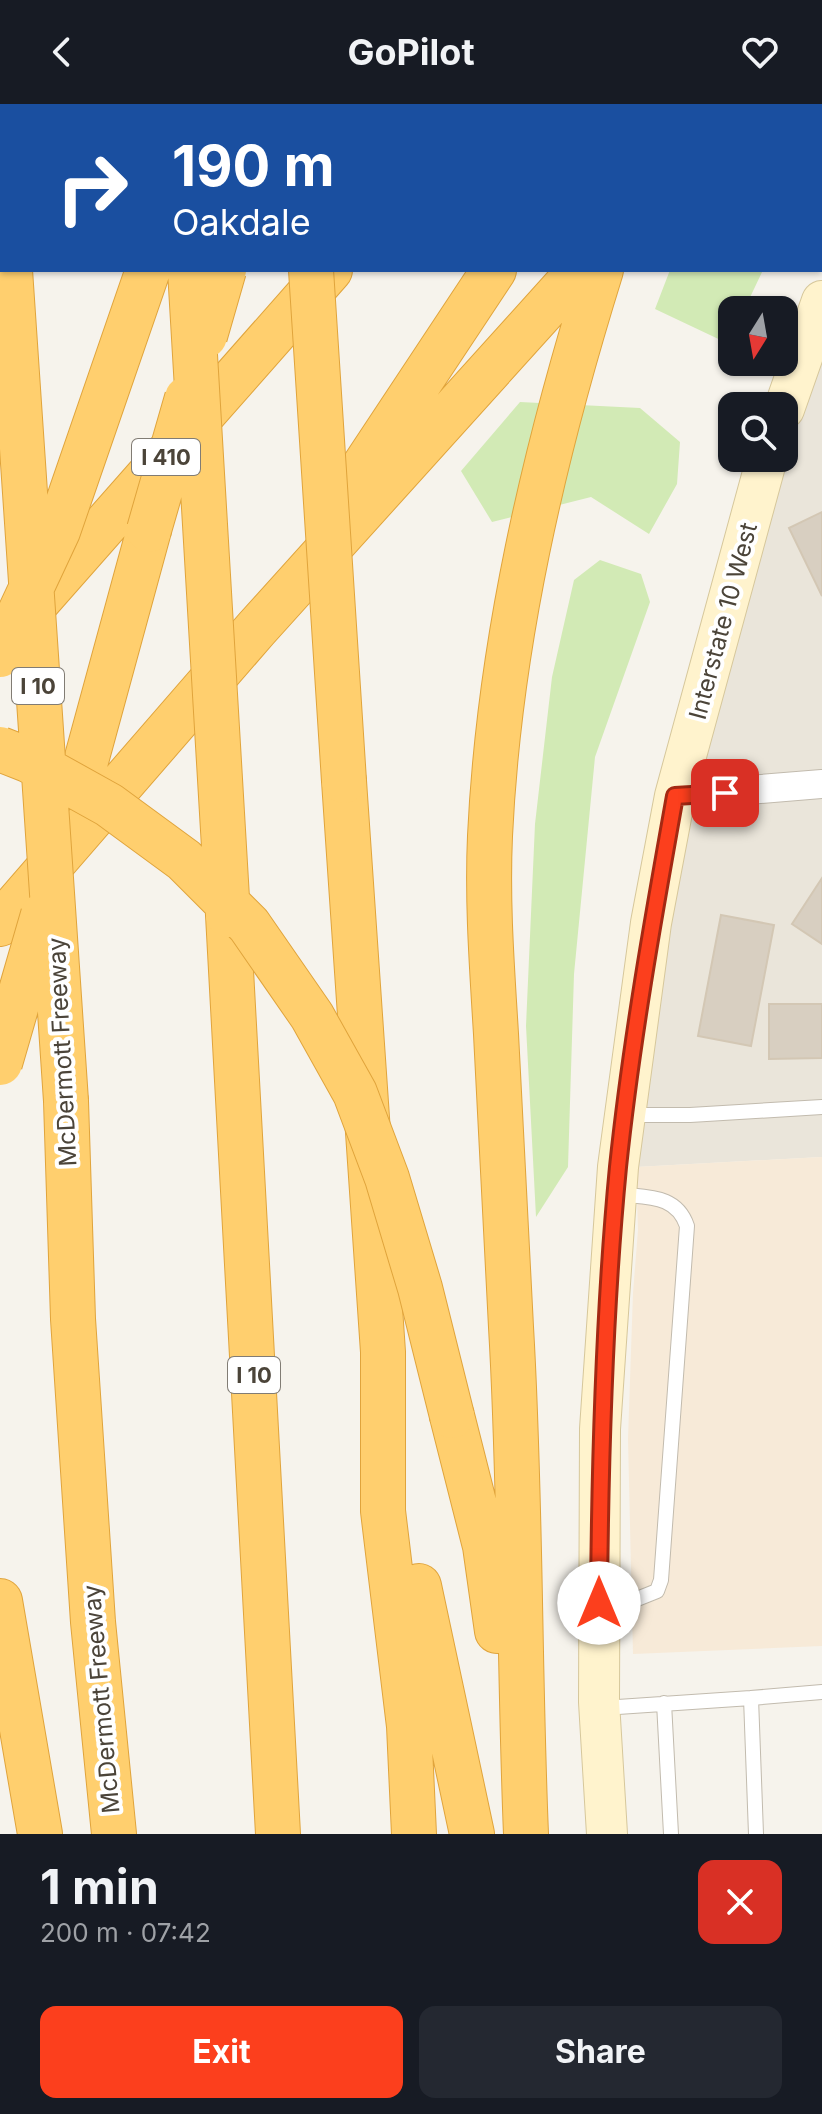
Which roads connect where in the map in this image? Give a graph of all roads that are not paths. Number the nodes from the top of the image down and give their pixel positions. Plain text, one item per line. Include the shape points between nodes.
1 (10, 272) edge
2 (147, 272) edge
3 (190, 272) edge
4 (223, 272) edge
5 (311, 272) edge
6 (328, 272) edge
7 (493, 272) edge
8 (578, 272) edge
9 (600, 272) edge
10 (818, 326) edge
11 (791, 392) edge
12 (763, 472) edge
13 (256, 629) junction
14 (0, 644) edge
15 (0, 655) edge
16 (0, 749) edge
17 (822, 784) edge
18 (675, 796) junction
19 (0, 924) edge
20 (0, 1063) edge
21 (822, 1107) edge
22 (626, 1115) junction
23 (617, 1194) junction
24 (383, 1352) junction
25 (0, 1601) edge
26 (599, 1603) junction
27 (822, 1692) edge
28 (751, 1698) junction
29 (664, 1703) junction
30 (599, 1708) junction
31 (526, 1833) edge
32 (40, 1834) edge
33 (114, 1834) edge
34 (278, 1834) edge
35 (414, 1834) edge
36 (472, 1834) edge
37 (607, 1834) edge
38 (671, 1834) edge
39 (756, 1834) edge

1 - 33 highway, McDermott Freeway / I 10, bridge via 66,1101 85,1510
2 - 15 highway, bridge via 58,531
3 - 34 highway, I 10, bridge
4 - 20 highway, bridge
5 - 24 highway, bridge
6 - 14 highway, I 410
7 - 13 highway
8 - 13 highway
9 - 31 highway via 544,471 503,694 490,833 488,881 515,1389
10 - 11 main road
12 - 18 main road, Interstate 10 West
13 - 19 highway
16 - 31 highway, bridge via 99,799 184,860 249,925 312,1016 355,1093 420,1288 485,1546
17 - 18 street
18 - 22 main road, Interstate 10 West via 651,923
21 - 22 lane
22 - 23 main road, Interstate 10 West
23 - 26 main road, Interstate 10 West via 600,1429
23 - 26 lane via 670,1202 682,1211 687,1226 661,1580 657,1591 637,1599
24 - 35 highway via 383,1511 409,1726
24 - 36 highway via 424,1615
25 - 32 highway
26 - 30 main road, Interstate 10 West
27 - 28 lane
28 - 29 lane
28 - 39 lane
29 - 30 lane
29 - 38 lane
30 - 37 main road, Interstate 10 West

